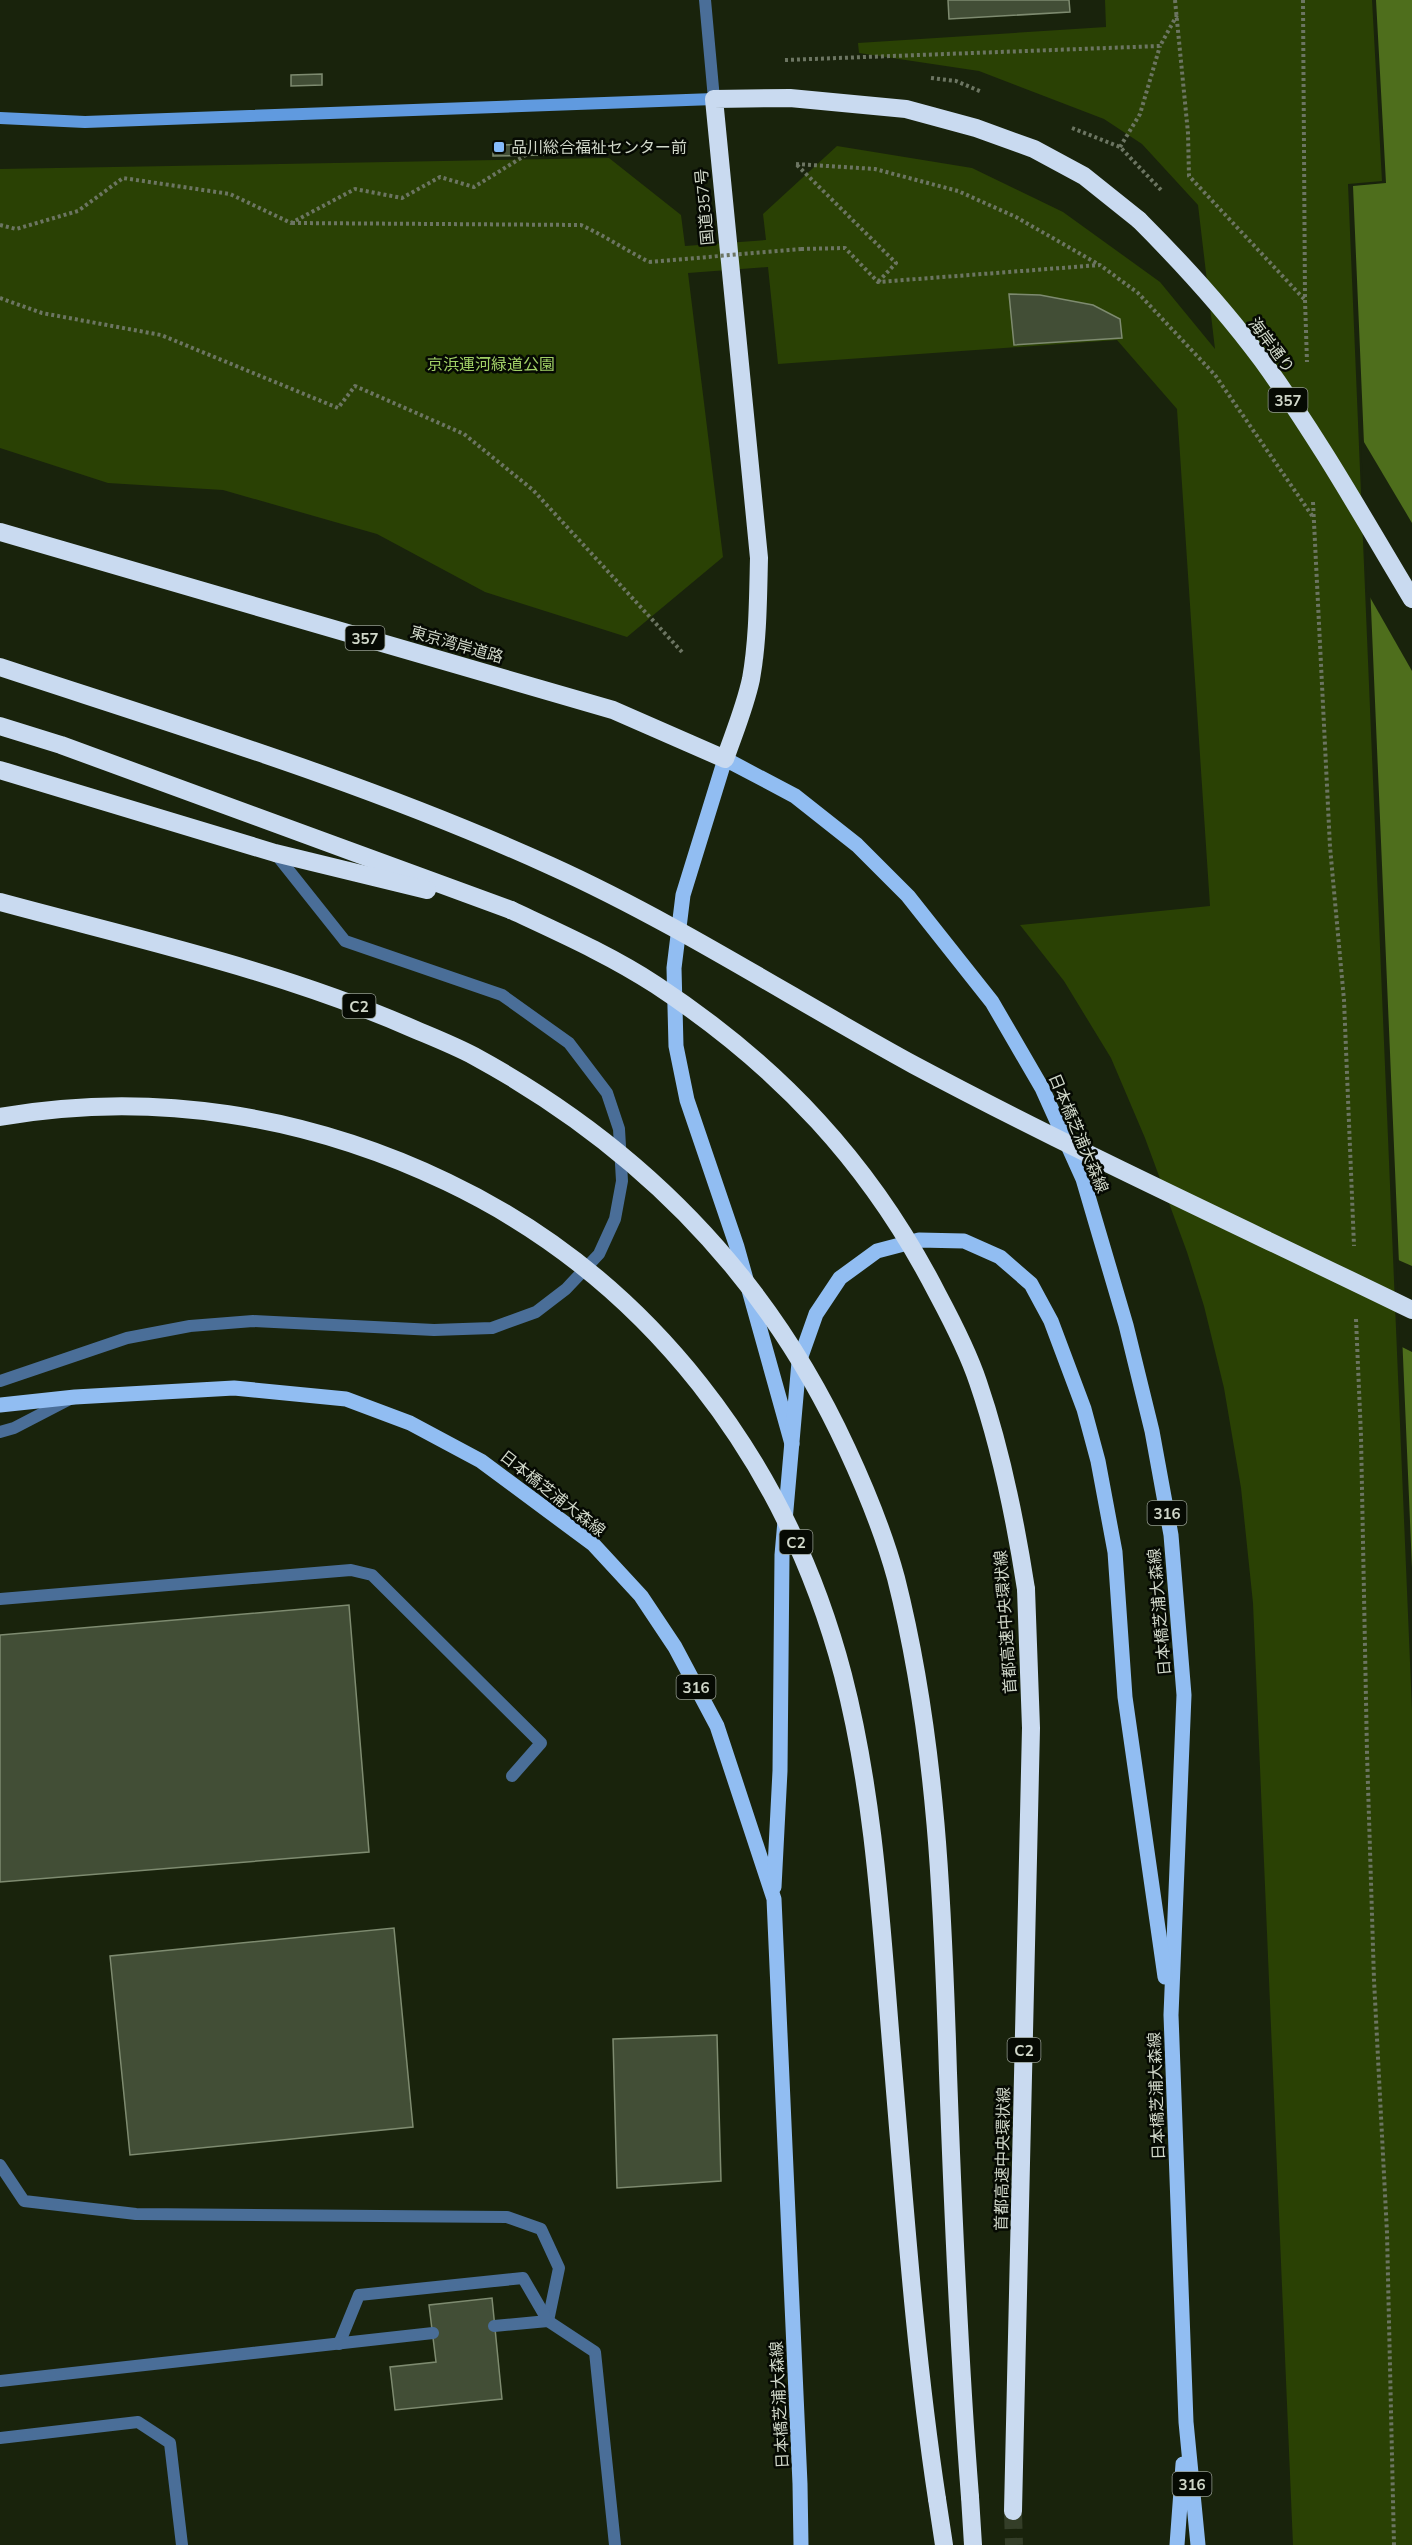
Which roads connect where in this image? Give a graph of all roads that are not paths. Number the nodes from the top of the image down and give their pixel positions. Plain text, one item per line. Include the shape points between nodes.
1 (705, 0) edge
2 (714, 99) junction
3 (0, 118) edge
4 (0, 532) edge
5 (1412, 599) edge
6 (0, 667) edge
7 (0, 726) edge
8 (724, 759) junction
9 (0, 770) edge
10 (275, 853) junction
11 (0, 902) edge
12 (511, 910) junction
13 (0, 1117) edge
14 (1412, 1310) edge
15 (0, 1381) edge
16 (75, 1397) junction
17 (0, 1405) edge
18 (0, 1432) edge
19 (792, 1444) junction
20 (0, 1599) edge
21 (512, 1776) dead end
22 (774, 1899) junction
23 (1171, 2015) junction
24 (0, 2165) edge
25 (548, 2320) junction
26 (494, 2326) dead end
27 (433, 2333) dead end
28 (339, 2344) junction
29 (0, 2381) edge
30 (1186, 2422) junction
31 (0, 2438) edge
32 (800, 2484) junction
33 (1013, 2511) tunnel mouth
34 (182, 2545) edge
35 (615, 2545) edge
36 (801, 2545) edge
37 (808, 2545) edge
38 (944, 2545) edge
39 (973, 2545) edge
40 (1177, 2545) edge
41 (1198, 2545) edge

1 - 2 lane
2 - 3 street via 85,122
2 - 5 highway, 海岸通り / 357, bridge via 790,98 894,108 976,128 1034,149 1084,176 1139,219 1198,281 1262,360 1330,462
2 - 8 highway, 国道357号 via 759,558 751,678
4 - 8 highway, 東京湾岸道路 / 357 via 613,710
6 - 14 highway, bridge via 386,797 557,868 635,907 1017,1119
7 - 12 highway, C2
8 - 19 main road via 683,895 675,968 676,1046 687,1100 737,1247
8 - 23 main road, 日本橋芝浦大森線 / 316 via 795,796 857,845 908,896 992,1002 1042,1088 1083,1179 1126,1324 1152,1431 1171,1535 1184,1695
9 - 10 highway, C2
10 - 12 highway, C2
10 - 15 lane, bridge via 345,941 502,995 568,1043 607,1093 619,1129 622,1181 615,1219 599,1254 566,1289 536,1312 492,1328 435,1330 253,1321 172,1328 128,1338
11 - 39 highway, C2, bridge via 289,980 469,1054 541,1096 615,1148 675,1202 735,1267 787,1337 830,1412 860,1477 891,1562 915,1663 927,1741 944,1944 962,2397
12 - 33 highway, 首都高速中央環状線 / C2, bridge via 596,950 716,1027 774,1076 827,1130 874,1187 915,1249 977,1380 999,1449 1026,1589 1031,1728
13 - 38 highway, C2, bridge via 108,1106 192,1108 278,1122 338,1138 411,1165 479,1197 599,1279 653,1330 707,1390 752,1457 789,1526 819,1599 843,1676 858,1749 881,1919 924,2418
16 - 17 main road, 日本橋芝浦大森線 / 316
16 - 18 lane
16 - 22 main road, 日本橋芝浦大森線 / 316 via 234,1388 346,1399 430,1433 481,1461 540,1503 601,1553 641,1596 675,1647 717,1726
19 - 22 main road via 782,1555 780,1772
19 - 23 main road via 799,1362 816,1314 840,1278 877,1251 919,1240 964,1241 999,1257 1031,1284 1051,1321 1084,1409 1098,1461 1115,1552 1125,1697
20 - 21 lane via 351,1570 372,1575 541,1743
22 - 32 main road, 日本橋芝浦大森線 / 316
23 - 30 main road, 日本橋芝浦大森線 / 316
24 - 25 lane via 24,2201 136,2214 507,2217 541,2229 559,2268
25 - 26 lane
25 - 28 lane via 523,2278 359,2295
25 - 35 lane via 595,2352
27 - 28 lane
28 - 29 lane
30 - 40 main road
30 - 41 main road, 日本橋芝浦大森線 / 316
31 - 34 lane via 138,2422 170,2443
32 - 36 main road, 日本橋芝浦大森線 / 316
32 - 37 main road

